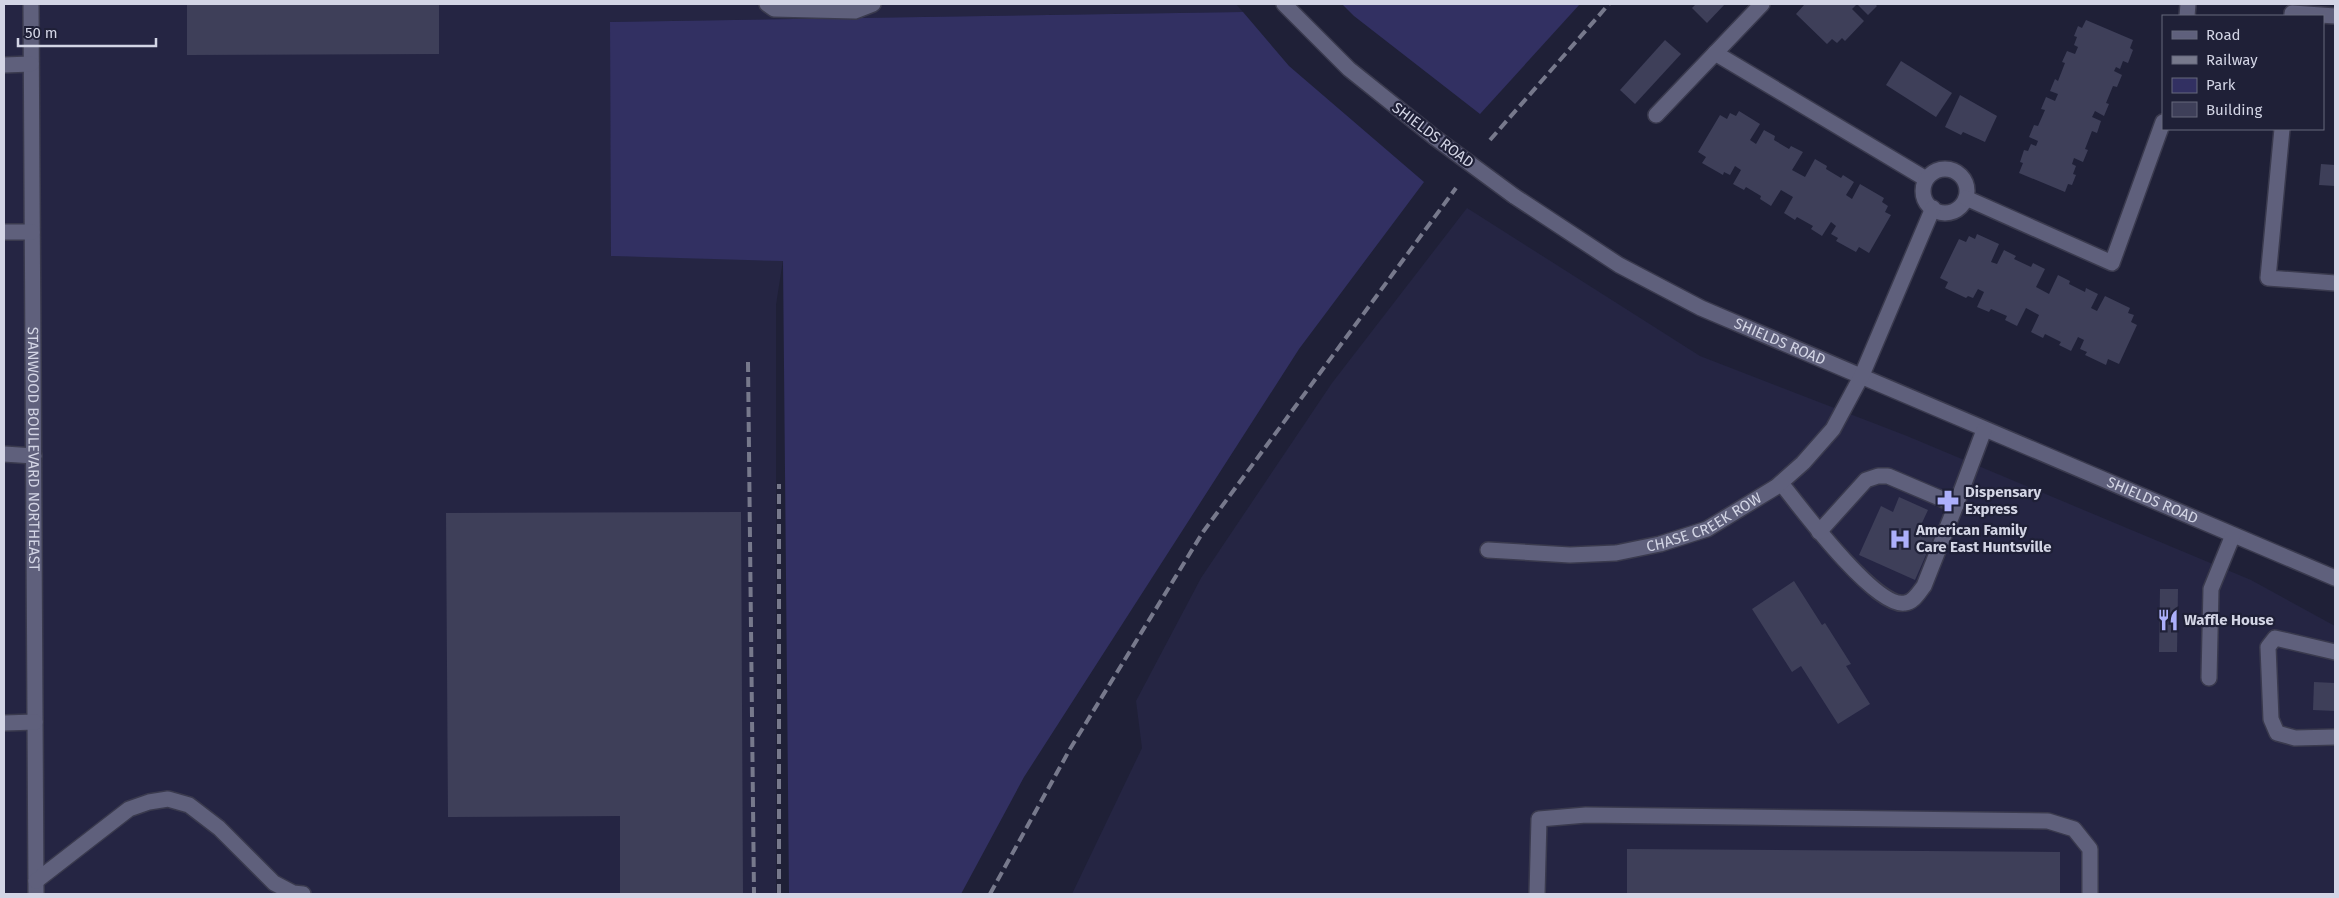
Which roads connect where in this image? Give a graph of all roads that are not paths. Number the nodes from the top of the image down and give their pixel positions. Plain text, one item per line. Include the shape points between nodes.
1 (31, 4) edge
2 (767, 4) edge
3 (873, 4) edge
4 (1284, 4) edge
5 (1762, 4) edge
6 (2292, 15) edge
7 (2321, 15) edge
8 (1715, 53) junction
9 (4, 64) edge
10 (31, 64) junction
11 (1656, 114) dead end
12 (2162, 125) edge
13 (2282, 130) edge
14 (1926, 179) junction
15 (1966, 198) junction
16 (1933, 208) junction
17 (4, 232) edge
18 (32, 232) junction
19 (2335, 283) edge
20 (1862, 375) junction
21 (1984, 430) junction
22 (4, 454) edge
23 (34, 456) junction
24 (1782, 483) junction
25 (1956, 505) junction
26 (1819, 532) junction
27 (2233, 535) junction
28 (1488, 550) dead end
29 (2335, 578) edge
30 (2335, 652) edge
31 (2209, 678) dead end
32 (35, 722) junction
33 (4, 723) edge
34 (2335, 737) edge
35 (36, 887) edge
36 (303, 894) edge
37 (1536, 894) edge
38 (2090, 894) edge

1 - 10 street, STANWOOD BOULEVARD NORTHEAST
2 - 3 street via 774,9 855,10
4 - 20 street, SHIELDS ROAD, bridge via 1349,69 1434,137 1514,196 1619,265 1701,308 1802,353
5 - 8 street
6 - 7 street
8 - 11 street
8 - 14 street
9 - 10 street
10 - 18 street, STANWOOD BOULEVARD NORTHEAST
12 - 15 street via 2112,263
13 - 19 street via 2268,278
14 - 15 street via 1937,170 1957,173 1966,184
14 - 16 street via 1924,194
15 - 16 street via 1950,212
16 - 20 street, CHASE CREEK ROW
17 - 18 street
18 - 23 street, STANWOOD BOULEVARD NORTHEAST
20 - 21 street, SHIELDS ROAD
20 - 24 street, CHASE CREEK ROW via 1833,429
21 - 25 street
21 - 27 street, SHIELDS ROAD
22 - 23 street
23 - 32 street, STANWOOD BOULEVARD NORTHEAST
24 - 26 street
24 - 28 street, CHASE CREEK ROW via 1707,528 1660,544 1616,553 1570,555
25 - 26 street via 1888,476 1878,476 1866,480
25 - 26 street via 1924,586 1917,597 1905,604 1891,602 1878,593
27 - 29 street, SHIELDS ROAD
27 - 31 street via 2211,589
30 - 34 street via 2275,638 2268,646 2271,719 2278,733 2295,738
32 - 33 street
32 - 35 street, STANWOOD BOULEVARD NORTHEAST
35 - 36 street via 129,809 168,799 189,805 219,828 274,883
37 - 38 street via 1539,819 1586,815 2048,822 2074,829 2090,848

